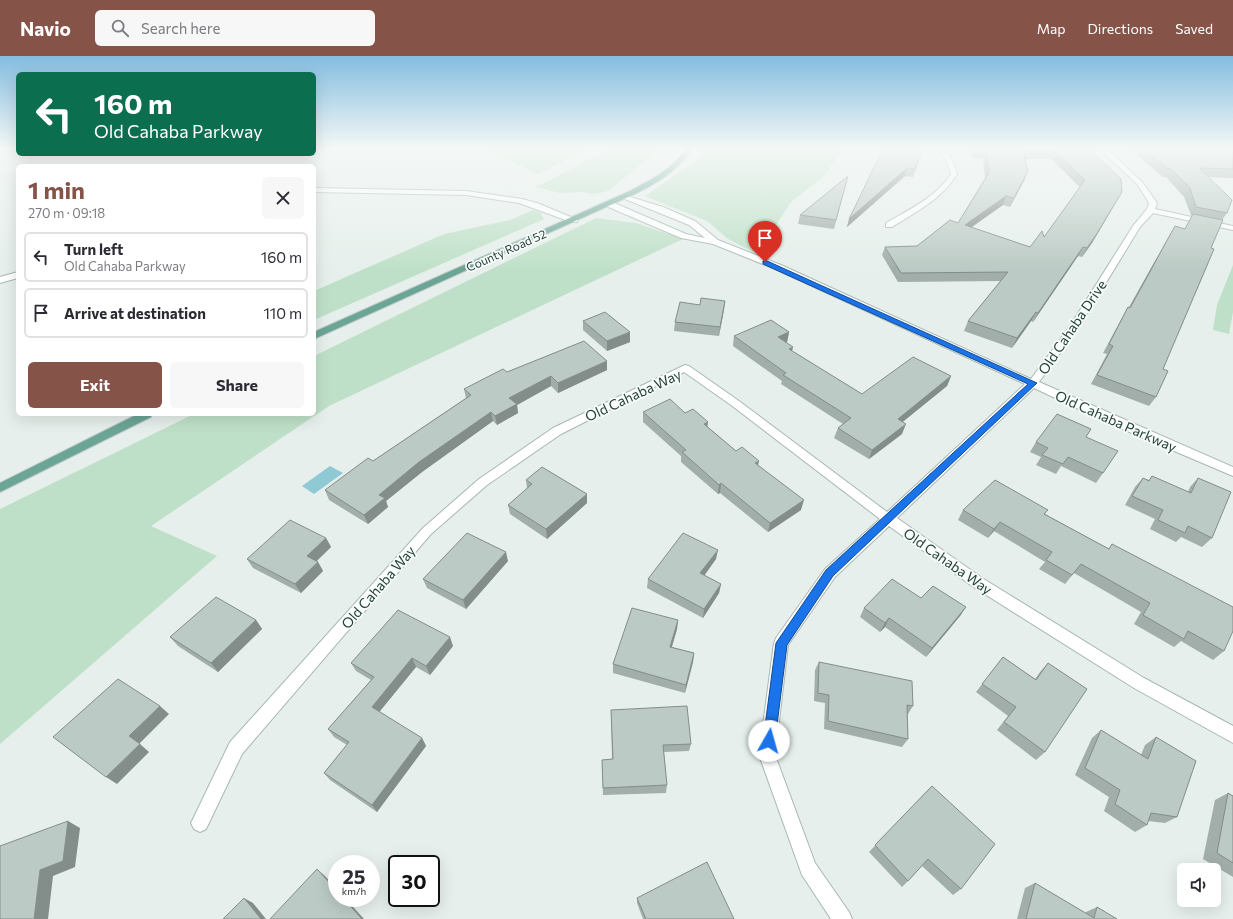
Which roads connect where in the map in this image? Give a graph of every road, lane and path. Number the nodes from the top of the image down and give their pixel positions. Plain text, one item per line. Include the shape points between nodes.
1 (636, 189) edge
2 (942, 189) edge
3 (1144, 189) edge
4 (316, 190) edge
5 (624, 196) junction
6 (609, 204) junction
7 (1151, 210) junction
8 (574, 220) junction
9 (890, 225) dead end
10 (1233, 228) edge
11 (715, 242) junction
12 (16, 276) edge
13 (0, 280) edge
14 (316, 335) edge
15 (1033, 383) junction
16 (143, 416) edge
17 (1233, 472) edge
18 (0, 488) edge
19 (887, 518) junction
20 (1233, 735) edge
21 (200, 823) dead end
22 (842, 919) edge

1 - 5 main road, County Road 52
2 - 9 street
3 - 7 street via 1153,203
4 - 8 street via 466,193 519,201
5 - 6 main road, County Road 52
5 - 11 street, Old Cahaba Parkway via 692,222
6 - 8 main road, County Road 52
6 - 11 street, Old Cahaba Parkway via 684,236
7 - 10 street
7 - 15 street, Old Cahaba Drive via 1137,226 1074,327
8 - 14 main road, County Road 52
11 - 15 street, Old Cahaba Parkway via 778,267
12 - 13 street
15 - 17 street, Old Cahaba Parkway
15 - 19 street, Old Cahaba Drive
16 - 18 main road
19 - 20 street, Old Cahaba Way via 977,582 1139,683
19 - 21 street, Old Cahaba Way via 685,368 557,431 483,482 427,531 236,748
19 - 22 street, Old Cahaba Drive via 830,573 781,643 767,754 808,869

